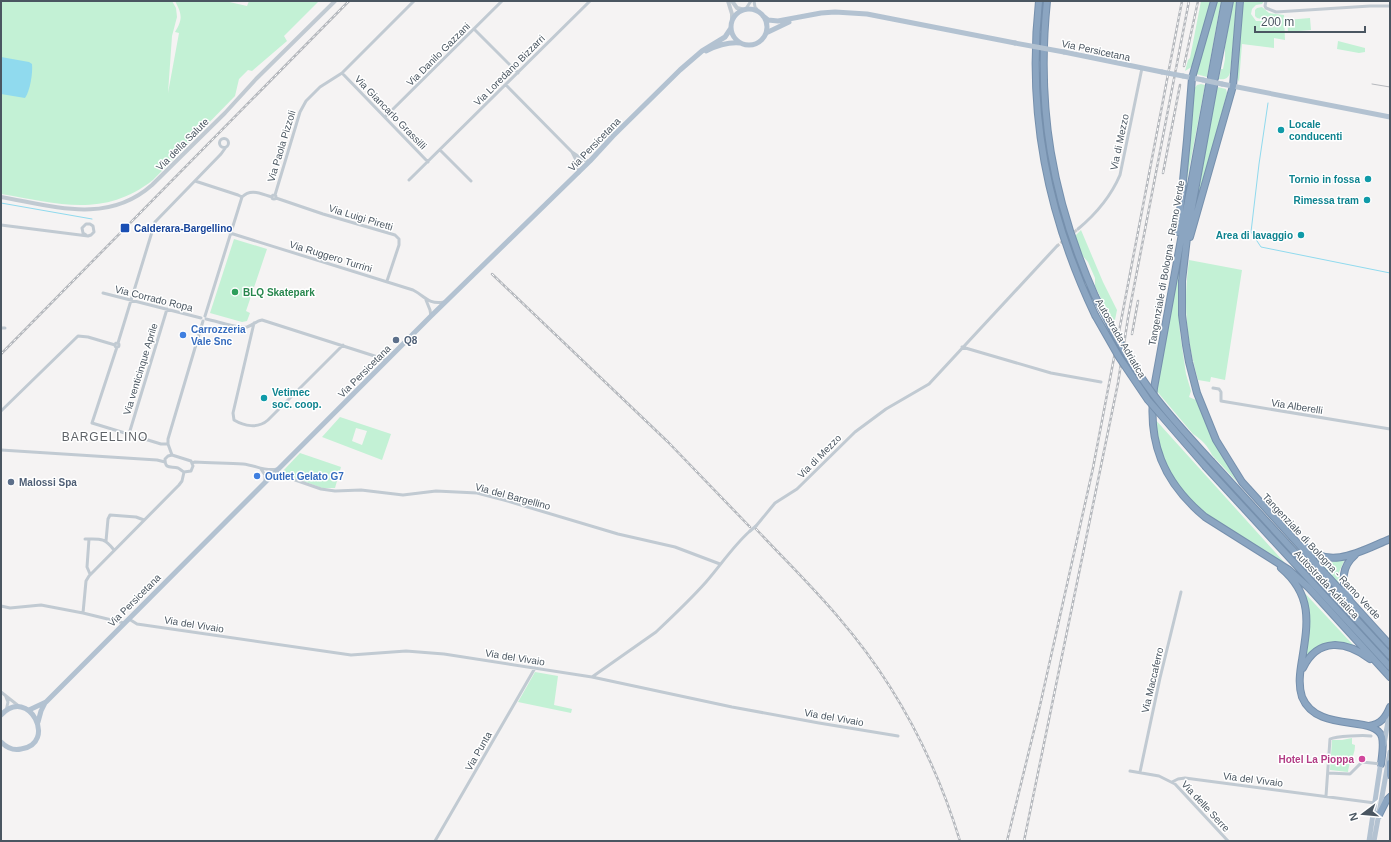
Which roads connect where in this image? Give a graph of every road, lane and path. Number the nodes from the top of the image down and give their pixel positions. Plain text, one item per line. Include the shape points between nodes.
1 (335, 1) edge
2 (414, 1) edge
3 (502, 1) edge
4 (590, 1) edge
5 (728, 1) edge
6 (732, 1) edge
7 (751, 1) edge
8 (754, 1) edge
9 (1039, 1) edge
10 (1047, 1) edge
11 (1214, 1) edge
12 (1225, 1) edge
13 (1230, 1) edge
14 (1240, 1) edge
15 (1266, 1) edge
16 (1369, 1) edge
17 (1370, 6) junction
18 (1390, 6) edge
19 (745, 10) junction
20 (761, 14) junction
21 (797, 18) junction
22 (732, 25) junction
23 (474, 29) junction
24 (766, 33) junction
25 (740, 43) junction
26 (696, 56) junction
27 (1142, 68) junction
28 (342, 73) junction
29 (518, 73) junction
30 (1192, 78) junction
31 (506, 85) junction
32 (1233, 86) junction
33 (385, 117) junction
34 (1390, 117) edge
35 (226, 148) dead end
36 (440, 150) junction
37 (572, 152) junction
38 (590, 161) junction
39 (428, 162) junction
40 (579, 173) junction
41 (409, 180) dead end
42 (195, 181) junction
43 (471, 181) dead end
44 (267, 196) junction
45 (276, 196) junction
46 (1, 197) edge
47 (242, 198) junction
48 (1, 225) edge
49 (1078, 229) tunnel mouth
50 (82, 230) junction
51 (230, 233) junction
52 (76, 235) junction
53 (86, 235) junction
54 (1057, 246) tunnel mouth
55 (1182, 281) junction
56 (386, 282) junction
57 (103, 293) dead end
58 (1171, 293) junction
59 (425, 299) junction
60 (131, 300) junction
61 (446, 302) junction
62 (167, 309) junction
63 (430, 317) junction
64 (204, 318) junction
65 (254, 323) junction
66 (1, 328) edge
67 (5, 328) dead end
68 (117, 345) junction
69 (343, 345) junction
70 (962, 347) junction
71 (388, 360) junction
72 (1101, 382) dead end
73 (1213, 388) dead end
74 (1, 411) edge
75 (1390, 429) edge
76 (129, 434) junction
77 (168, 444) junction
78 (1, 450) edge
79 (172, 455) junction
80 (165, 462) junction
81 (192, 463) junction
82 (259, 468) junction
83 (280, 468) junction
84 (184, 472) junction
85 (274, 473) junction
86 (265, 482) junction
87 (144, 520) junction
88 (1275, 520) junction
89 (85, 539) dead end
90 (89, 539) junction
91 (1240, 540) junction
92 (1388, 540) edge
93 (106, 541) junction
94 (114, 550) junction
95 (1357, 553) junction
96 (720, 564) junction
97 (90, 574) junction
98 (1181, 592) dead end
99 (1, 606) edge
100 (83, 613) junction
101 (129, 619) junction
102 (124, 623) junction
103 (1390, 644) edge
104 (1390, 656) edge
105 (1390, 667) edge
106 (535, 668) junction
107 (1300, 675) junction
108 (1389, 676) edge
109 (592, 677) junction
110 (1, 692) edge
111 (5, 695) junction
112 (46, 702) junction
113 (1390, 707) edge
114 (20, 708) junction
115 (28, 710) junction
116 (6, 711) junction
117 (1, 715) edge
118 (38, 722) junction
119 (1369, 726) junction
120 (898, 736) dead end
121 (1371, 736) dead end
122 (1, 742) edge
123 (4, 748) edge
124 (1390, 752) edge
125 (1390, 763) edge
126 (1381, 764) junction
127 (1130, 771) dead end
128 (1140, 772) junction
129 (1328, 773) junction
130 (1390, 775) edge
131 (1172, 782) junction
132 (1326, 796) junction
133 (1390, 797) edge
134 (1375, 802) junction
135 (1379, 815) junction
136 (435, 841) edge
137 (1228, 841) edge
138 (1369, 841) edge
139 (1374, 841) edge

1 - 46 street, Via della Salute via 142,193 122,203 82,211
2 - 28 street, Via Paola Pizzoli
3 - 23 street, Via Danilo Gazzani
4 - 29 street, Via Loredano Bizzarri
5 - 22 street
6 - 19 street via 737,8
7 - 19 street
8 - 20 street
9 - 105 highway, Autostrada Adriatica, bridge via 1036,77 1042,152 1060,229 1095,315 1119,358 1148,400 1206,467
10 - 104 highway, Autostrada Adriatica, bridge via 1043,77 1048,140 1057,185 1082,268 1116,337 1154,395 1182,429
11 - 30 highway
12 - 13 highway via 1213,78
14 - 32 highway
15 - 17 street via 1265,6 1276,12
16 - 17 street
17 - 18 street
19 - 20 main road
19 - 22 main road via 737,15
20 - 21 main road, Via Persicetana via 773,21
20 - 24 main road via 767,24
21 - 24 main road, Via Persicetana
21 - 27 main road, Via Persicetana, bridge via 835,12 886,16
22 - 25 main road via 735,38
22 - 26 main road, Via Persicetana via 725,37
23 - 29 street
23 - 33 street, Via Danilo Gazzani
24 - 25 main road via 757,44
25 - 26 main road, Via Persicetana via 721,45
26 - 38 main road, Via Persicetana
27 - 30 main road, Via Persicetana, bridge
27 - 49 street, Via di Mezzo via 1120,174 1107,199
28 - 33 street, Via Giancarlo Grassilli
28 - 45 street, Via Paola Pizzoli via 320,87 302,107
29 - 31 street, Via Loredano Bizzarri
30 - 32 main road, Via Persicetana, bridge
30 - 58 highway
31 - 36 street, Via Loredano Bizzarri
31 - 37 street
32 - 34 main road, Via Persicetana
32 - 55 highway via 1192,229
33 - 39 street, Via Giancarlo Grassilli
35 - 42 street
36 - 39 street, Via Loredano Bizzarri
36 - 43 street
37 - 38 street
37 - 40 street
38 - 40 main road, Via Persicetana
39 - 41 street, Via Loredano Bizzarri
40 - 61 main road, Via Persicetana
42 - 47 street via 238,194
42 - 60 street via 154,224
44 - 45 street, Via Luigi Piretti
44 - 45 street
44 - 47 street, Via Luigi Piretti via 254,192 247,193
45 - 56 street, Via Luigi Piretti via 323,214 395,235 399,239 399,245
47 - 51 street
48 - 52 street
50 - 52 street
50 - 53 street
50 - 53 street via 86,224 93,226 93,234
51 - 56 street, Via Ruggero Turrini
51 - 64 street
52 - 53 street
54 - 70 street, Via di Mezzo
55 - 58 highway, Tangenziale di Bologna - Ramo Verde via 1211,86
55 - 88 highway, Tangenziale di Bologna - Ramo Verde via 1182,315 1186,345 1202,407 1216,440 1234,470
56 - 59 street, Via Ruggero Turrini via 413,290
57 - 60 street, Via Corrado Ropa
58 - 91 highway, Tangenziale di Bologna - Ramo Verde via 1152,405 1152,426 1156,445 1166,472 1178,492 1205,517
59 - 61 street, Via Ruggero Turrini via 436,303
59 - 63 street
60 - 62 street, Via Corrado Ropa
60 - 68 street
61 - 63 main road, Via Persicetana
62 - 64 street, Via Corrado Ropa
62 - 76 street, Via venticinque Aprile
63 - 71 main road, Via Persicetana
64 - 65 street, Via Corrado Ropa via 242,327
64 - 77 street
65 - 69 street, Via Corrado Ropa via 262,320
65 - 69 street via 233,413 234,420 247,425 259,425 268,420
66 - 67 street
68 - 74 street via 78,336
68 - 76 street via 92,423
69 - 71 street, Via Corrado Ropa
70 - 72 street via 1051,373
70 - 96 street, Via di Mezzo, bridge via 929,384 886,409 855,432 797,489 775,503
71 - 83 main road, Via Persicetana
73 - 75 street, Via Alberelli via 1221,392 1221,401
76 - 77 street
77 - 79 street
78 - 80 street
79 - 80 street via 168,456
79 - 81 street
80 - 84 street via 167,466
81 - 82 street via 238,464
81 - 84 street via 190,471
82 - 83 street
82 - 86 street via 264,472
83 - 85 main road, Via Persicetana
84 - 87 street via 179,485
85 - 86 main road, Via Persicetana
85 - 96 street, Via del Bargellino via 329,490 361,490 403,495 436,491 477,493 611,532 675,547
86 - 101 main road, Via Persicetana
87 - 93 street via 110,515
87 - 94 street
88 - 95 highway via 1307,549 1319,555 1336,558
88 - 103 highway, Tangenziale di Bologna - Ramo Verde
89 - 90 street
90 - 93 street
90 - 97 street via 87,567
91 - 107 highway via 1284,570 1302,595 1307,624
91 - 108 highway, Tangenziale di Bologna - Ramo Verde via 1301,580
92 - 95 highway
93 - 94 street
94 - 97 street
95 - 103 highway via 1346,568 1343,577 1345,588
96 - 109 street, Via di Mezzo via 706,582 656,632
97 - 100 street via 86,581
98 - 128 street, Via Maccaferro
99 - 100 street via 10,608 41,605
100 - 102 street
101 - 102 main road, Via Persicetana
101 - 106 street, Via del Vivaio via 137,624 351,655 413,652 444,654
102 - 112 main road, Via Persicetana
106 - 109 street, Via del Vivaio
106 - 136 street, Via Punta
107 - 108 highway via 1306,661 1317,651 1324,647 1340,645 1357,650
107 - 119 highway via 1302,697 1317,715 1334,721
109 - 120 street, Via del Vivaio via 732,707
110 - 111 street
111 - 114 street
111 - 116 street via 8,702
112 - 115 main road, Via Persicetana
112 - 118 main road, Via Persicetana
113 - 119 highway via 1381,722
113 - 126 main road
114 - 115 main road
114 - 116 main road
115 - 118 main road
116 - 117 main road
118 - 123 main road, Via Persicetana via 38,735 30,746 18,750
119 - 126 highway via 1377,729 1382,735
121 - 129 street via 1330,739
122 - 123 main road
124 - 135 main road
125 - 130 highway
126 - 129 street via 1362,762 1350,774
126 - 134 main road
127 - 128 street
128 - 131 street
129 - 132 street
131 - 132 street, Via del Vivaio via 1185,778
131 - 137 street, Via delle Serre via 1182,789
132 - 134 street, Via del Vivaio
133 - 135 highway
134 - 138 main road
135 - 139 main road

